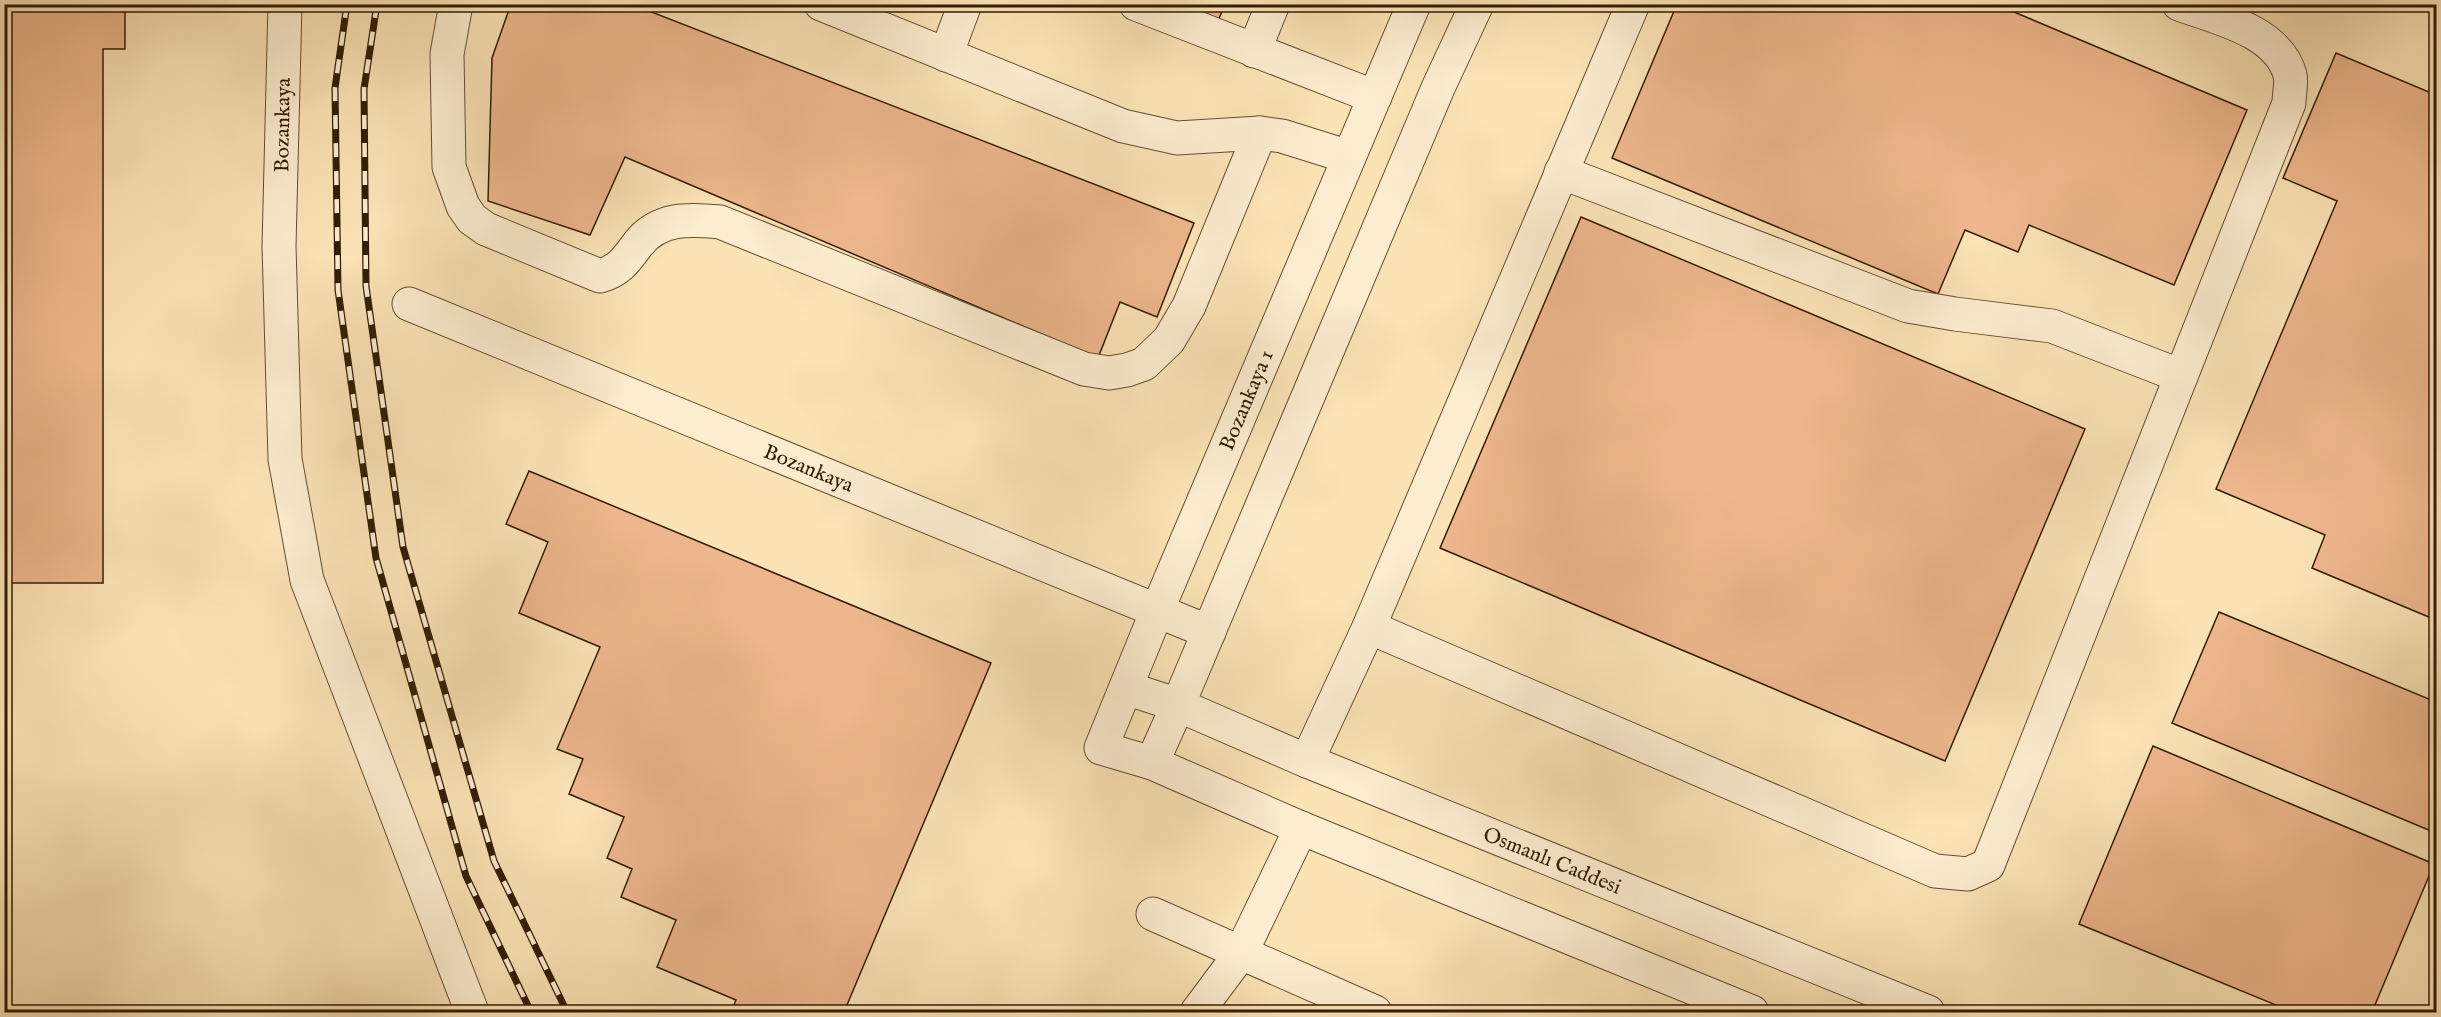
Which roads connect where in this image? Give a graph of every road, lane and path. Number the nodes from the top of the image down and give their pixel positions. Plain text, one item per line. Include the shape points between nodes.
1 (285, 4) edge
2 (456, 4) edge
3 (821, 4) edge
4 (965, 4) edge
5 (1136, 4) edge
6 (1273, 4) edge
7 (1414, 4) edge
8 (1477, 4) edge
9 (1632, 4) edge
10 (2179, 4) edge
11 (1254, 51) junction
12 (946, 55) junction
13 (1375, 97) junction
14 (1260, 133) junction
15 (1349, 157) junction
16 (1562, 172) junction
17 (409, 304) dead end
18 (2181, 376) junction
19 (1157, 611) junction
20 (1369, 627) junction
21 (1209, 632) junction
22 (1126, 688) junction
23 (1178, 705) junction
24 (1306, 760) junction
25 (1152, 763) junction
26 (1301, 828) junction
27 (1153, 914) dead end
28 (1241, 953) junction
29 (472, 1012) edge
30 (1197, 1012) edge
31 (1375, 1012) edge
32 (1752, 1012) edge
33 (1928, 1012) edge

1 - 29 street, Bozankaya via 279,246 285,459 307,580
2 - 14 street via 447,54 449,167 463,206 486,229 600,276 612,273 656,228 676,220 720,222 1084,369 1109,373 1144,364 1169,340 1189,306
3 - 12 street
4 - 12 street
5 - 11 street
6 - 11 street
7 - 13 street, Bozankaya 1
8 - 21 street
9 - 16 street
10 - 18 street via 2264,40 2279,54 2290,75 2289,103
11 - 13 street
12 - 14 street via 1123,126 1177,138
13 - 15 street, Bozankaya 1
14 - 15 street
15 - 19 street, Bozankaya 1
16 - 18 street via 1908,306 2052,326
16 - 20 street
17 - 19 street, Bozankaya
18 - 20 street via 1988,865 1968,874 1935,871
19 - 21 street, Bozankaya
19 - 22 street, Bozankaya 1
20 - 24 street
21 - 23 street
22 - 23 street, Osmanlı Caddesi
22 - 25 street, Bozankaya 1 via 1101,748
23 - 24 street, Osmanlı Caddesi
23 - 25 street
24 - 33 street, Osmanlı Caddesi
25 - 26 street
26 - 28 street
26 - 32 street
27 - 28 street
28 - 30 street
28 - 31 street

